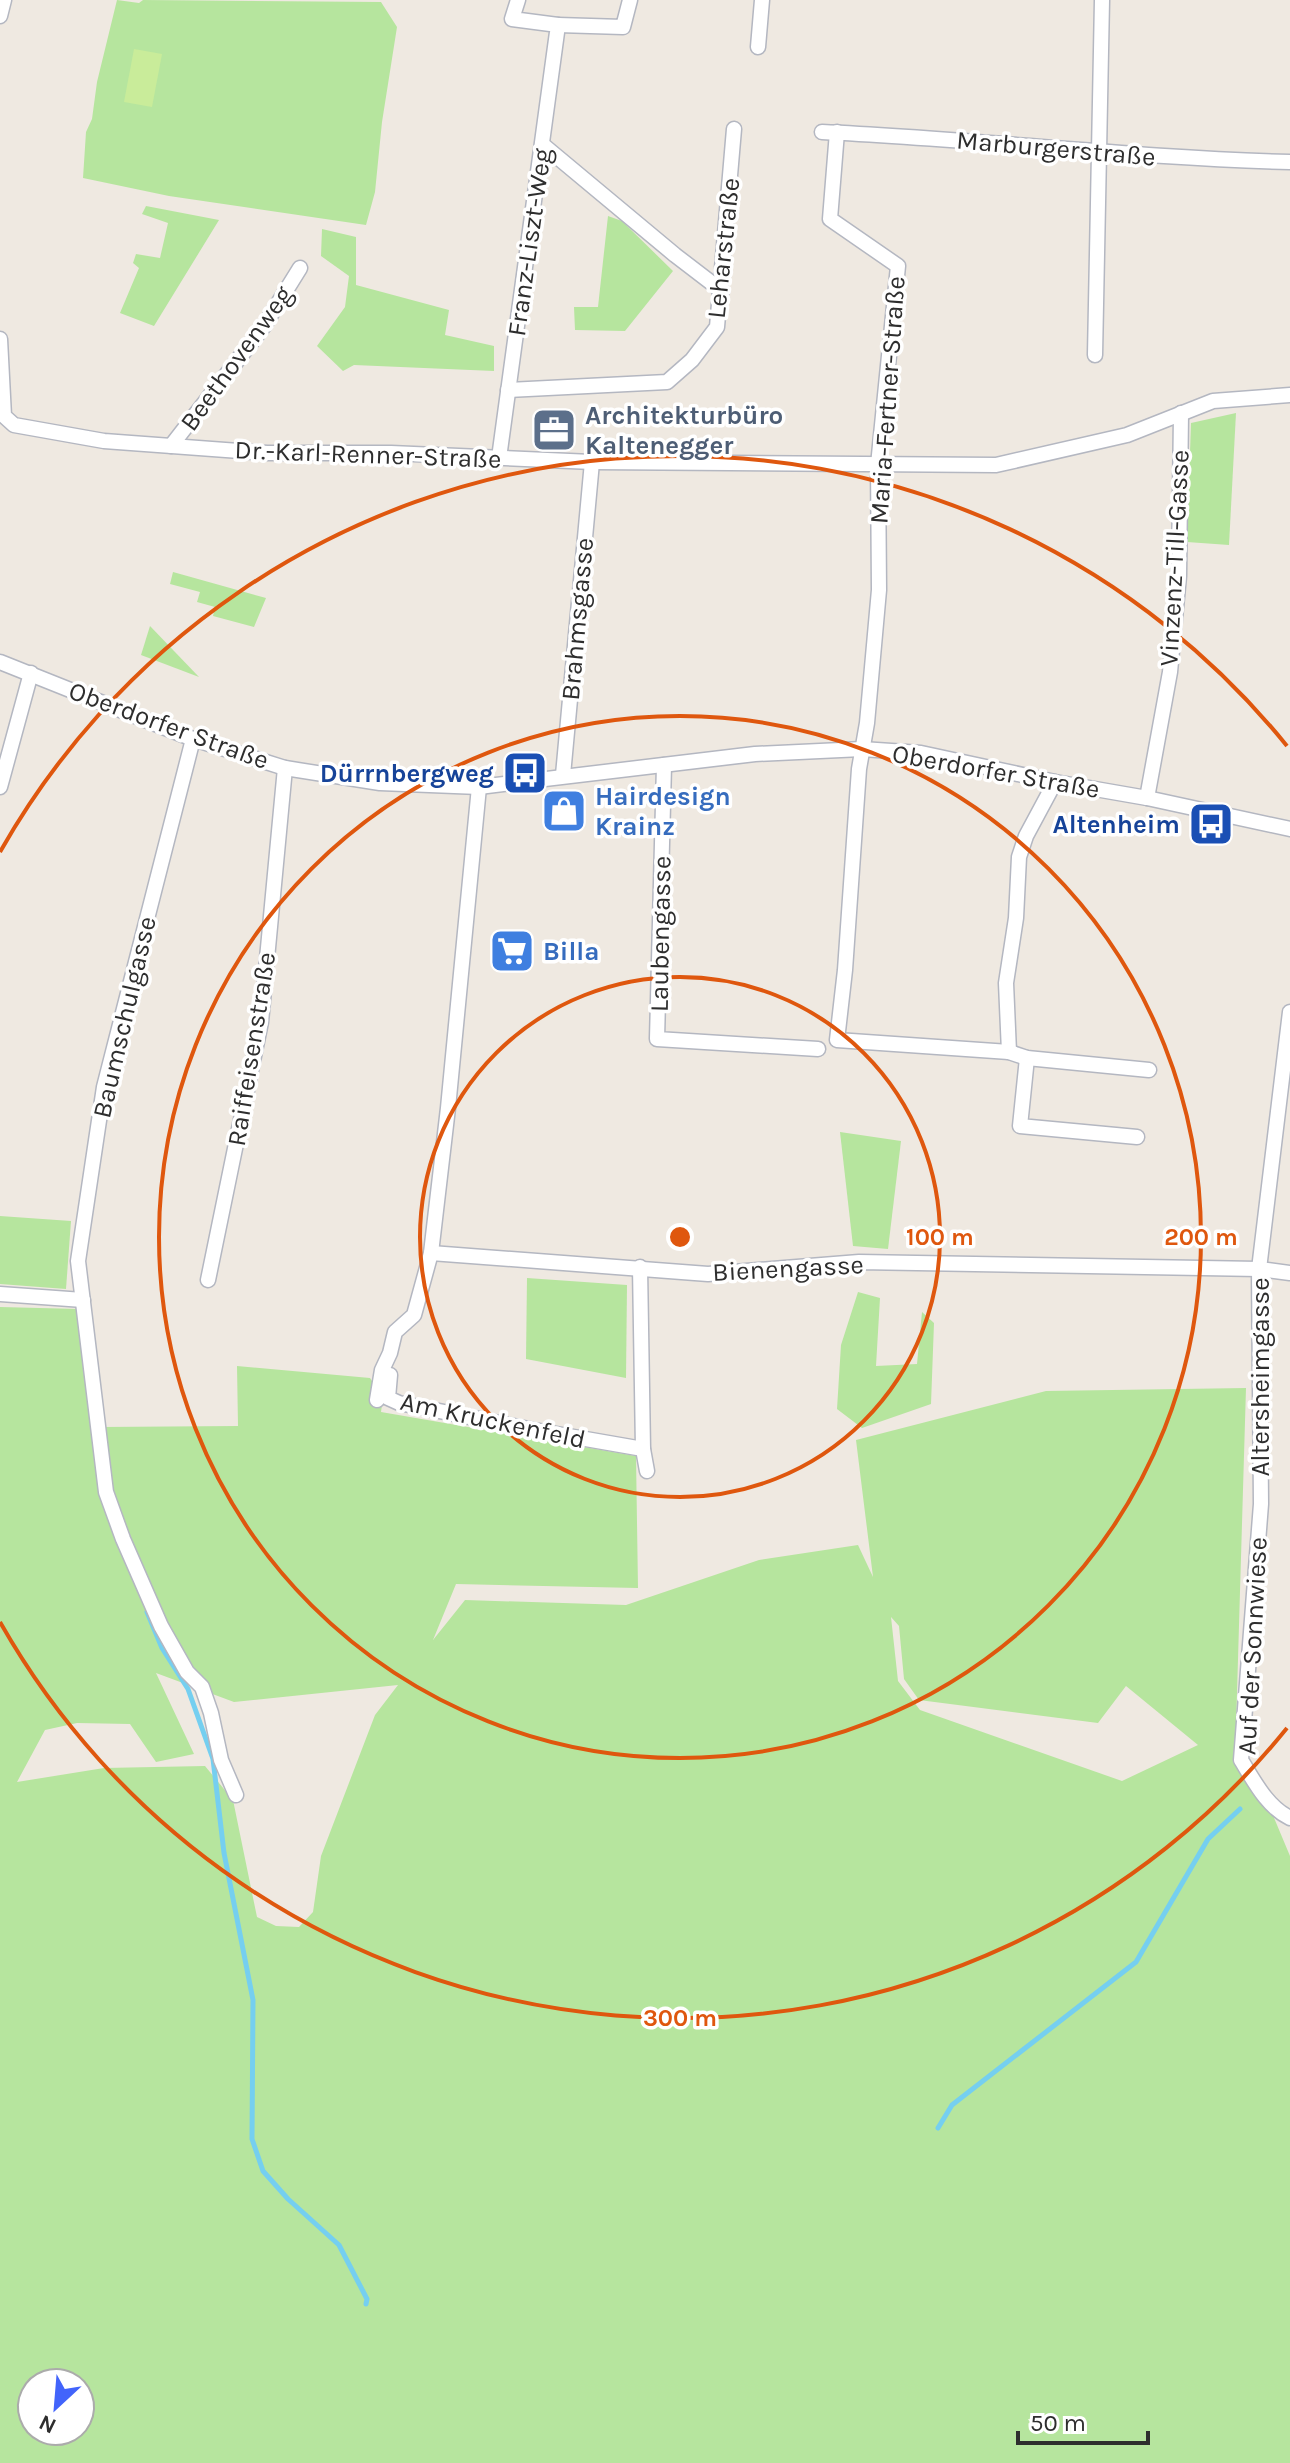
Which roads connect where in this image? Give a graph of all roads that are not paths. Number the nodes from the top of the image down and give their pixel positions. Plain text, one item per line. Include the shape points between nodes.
1 (4, 0) edge
2 (518, 0) edge
3 (630, 0) edge
4 (762, 0) edge
5 (1102, 0) edge
6 (0, 16) edge
7 (558, 25) junction
8 (758, 47) dead end
9 (734, 129) dead end
10 (830, 132) joint
11 (543, 145) junction
12 (1099, 152) junction
13 (1290, 162) edge
14 (300, 268) dead end
15 (722, 291) junction
16 (0, 339) edge
17 (1095, 355) dead end
18 (508, 390) junction
19 (1290, 395) edge
20 (1181, 413) junction
21 (171, 446) junction
22 (499, 458) junction
23 (592, 462) junction
24 (878, 465) junction
25 (0, 662) edge
26 (31, 673) junction
27 (193, 739) junction
28 (862, 749) junction
29 (664, 765) junction
30 (285, 768) junction
31 (563, 775) junction
32 (1055, 782) junction
33 (0, 787) edge
34 (479, 787) junction
35 (1147, 798) junction
36 (1290, 829) edge
37 (1290, 1012) edge
38 (818, 1049) dead end
39 (1009, 1052) junction
40 (1027, 1058) junction
41 (1149, 1070) dead end
42 (1137, 1137) dead end
43 (431, 1253) junction
44 (640, 1267) junction
45 (1259, 1269) junction
46 (1290, 1273) edge
47 (208, 1280) dead end
48 (0, 1294) edge
49 (83, 1300) junction
50 (390, 1353) junction
51 (377, 1400) dead end
52 (643, 1449) junction
53 (647, 1471) dead end
54 (1261, 1504) joint
55 (236, 1795) dead end
56 (1290, 1818) edge

1 - 6 street
2 - 7 street via 512,19
3 - 7 street via 623,27
4 - 8 street
5 - 12 street
7 - 11 street, Franz-Liszt-Weg
9 - 15 street, Leharstraße
10 - 12 street, Marburgerstraße
10 - 24 street, Maria-Fertner-Straße via 830,219 898,266
11 - 15 street
11 - 18 street, Franz-Liszt-Weg
12 - 13 street, Marburgerstraße
12 - 17 street
14 - 21 street, Beethovenweg via 264,326
15 - 18 street, Leharstraße via 717,327 667,382
16 - 21 street, Dr.-Karl-Renner-Straße via 4,416 14,425
18 - 22 street, Franz-Liszt-Weg
19 - 20 street, Dr.-Karl-Renner-Straße via 1213,401
20 - 24 street, Dr.-Karl-Renner-Straße via 1127,435 996,465
20 - 35 street, Vinzenz-Till-Gasse via 1178,590 1170,672
21 - 22 street, Dr.-Karl-Renner-Straße
22 - 23 street, Dr.-Karl-Renner-Straße
23 - 24 street, Dr.-Karl-Renner-Straße
23 - 31 street, Brahmsgasse
24 - 28 street, Maria-Fertner-Straße via 879,590
25 - 26 street, Oberdorfer Straße
26 - 27 street, Oberdorfer Straße
26 - 33 street
27 - 30 street, Oberdorfer Straße
27 - 49 street, Baumschulgasse via 104,1087 78,1261
28 - 29 street, Oberdorfer Straße
28 - 32 street, Oberdorfer Straße via 921,753
28 - 39 street, Maria-Fertner-Straße via 837,1040
29 - 31 street, Oberdorfer Straße
29 - 38 street, Laubengasse via 657,1039
30 - 34 street, Oberdorfer Straße via 380,783
30 - 47 street, Raiffeisenstraße via 261,1022
31 - 34 street, Oberdorfer Straße
32 - 35 street, Oberdorfer Straße
32 - 39 street via 1019,857 1006,983
34 - 43 street
35 - 36 street, Oberdorfer Straße
37 - 45 street, Altersheimgasse
39 - 40 street
40 - 41 street
40 - 42 street via 1020,1126
43 - 44 street, Bienengasse
43 - 50 street via 414,1315 395,1332
44 - 45 street, Bienengasse via 708,1274 859,1262
44 - 52 street
45 - 46 street, Bienengasse
45 - 54 street, Altersheimgasse
48 - 49 street
49 - 55 street, Baumschulgasse via 106,1492 161,1626 187,1672 202,1687
50 - 51 street
50 - 52 street, Am Kruckenfeld via 388,1398 399,1403
52 - 53 street
54 - 56 street, Auf der Sonnwiese via 1241,1760 1259,1790

